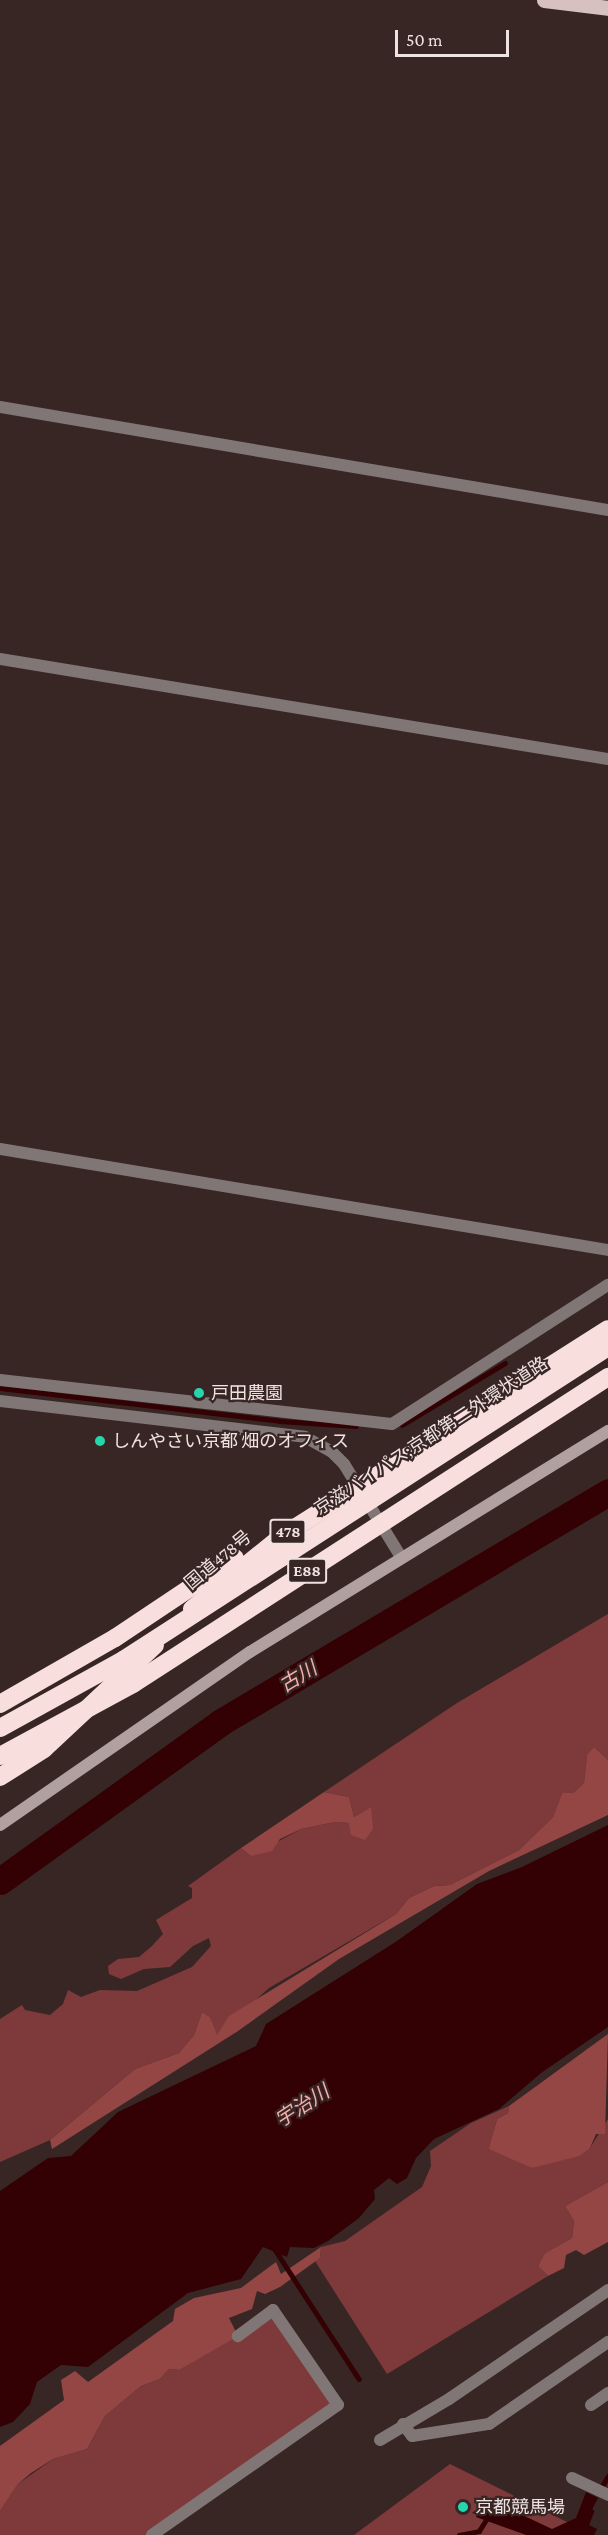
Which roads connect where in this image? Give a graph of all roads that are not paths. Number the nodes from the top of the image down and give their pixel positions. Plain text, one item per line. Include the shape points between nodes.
1 (544, 0) edge
2 (608, 8) edge
3 (0, 407) edge
4 (608, 510) edge
5 (0, 658) edge
6 (608, 759) edge
7 (0, 1149) edge
8 (608, 1250) edge
9 (608, 1285) edge
10 (608, 1318) edge
11 (608, 1329) edge
12 (608, 1346) edge
13 (608, 1377) edge
14 (0, 1380) edge
15 (0, 1401) edge
16 (295, 1416) junction
17 (608, 1431) edge
18 (292, 1435) junction
19 (356, 1482) junction
20 (401, 1557) junction
21 (0, 1704) edge
22 (0, 1728) edge
23 (0, 1756) edge
24 (0, 1777) edge
25 (0, 1825) edge
26 (608, 2290) edge
27 (238, 2336) dead end
28 (608, 2342) edge
29 (608, 2393) edge
30 (591, 2405) dead end
31 (403, 2424) junction
32 (380, 2440) dead end
33 (572, 2478) dead end
34 (606, 2494) edge
35 (152, 2535) edge

1 - 2 main road
3 - 4 street
5 - 6 street
7 - 8 street
9 - 16 street via 392,1424
10 - 19 highway, 国道478号 / 478
11 - 19 highway, 国道478号 / 478
12 - 22 highway, 京滋バイパス;京都第二外環状道路 / E88, bridge via 123,1660
13 - 23 highway, E88, bridge via 133,1684
14 - 16 street
15 - 18 street
16 - 18 street
17 - 20 street
18 - 19 street via 317,1442 332,1452
19 - 20 street
19 - 21 highway, 国道478号 / 478 via 115,1638
19 - 24 highway, 国道478号 / 478 via 240,1566 44,1749
20 - 25 street via 250,1652
26 - 31 street via 449,2399
27 - 35 street via 273,2310 338,2405
28 - 31 street via 489,2424 411,2436
29 - 30 street
31 - 32 street
33 - 34 street

